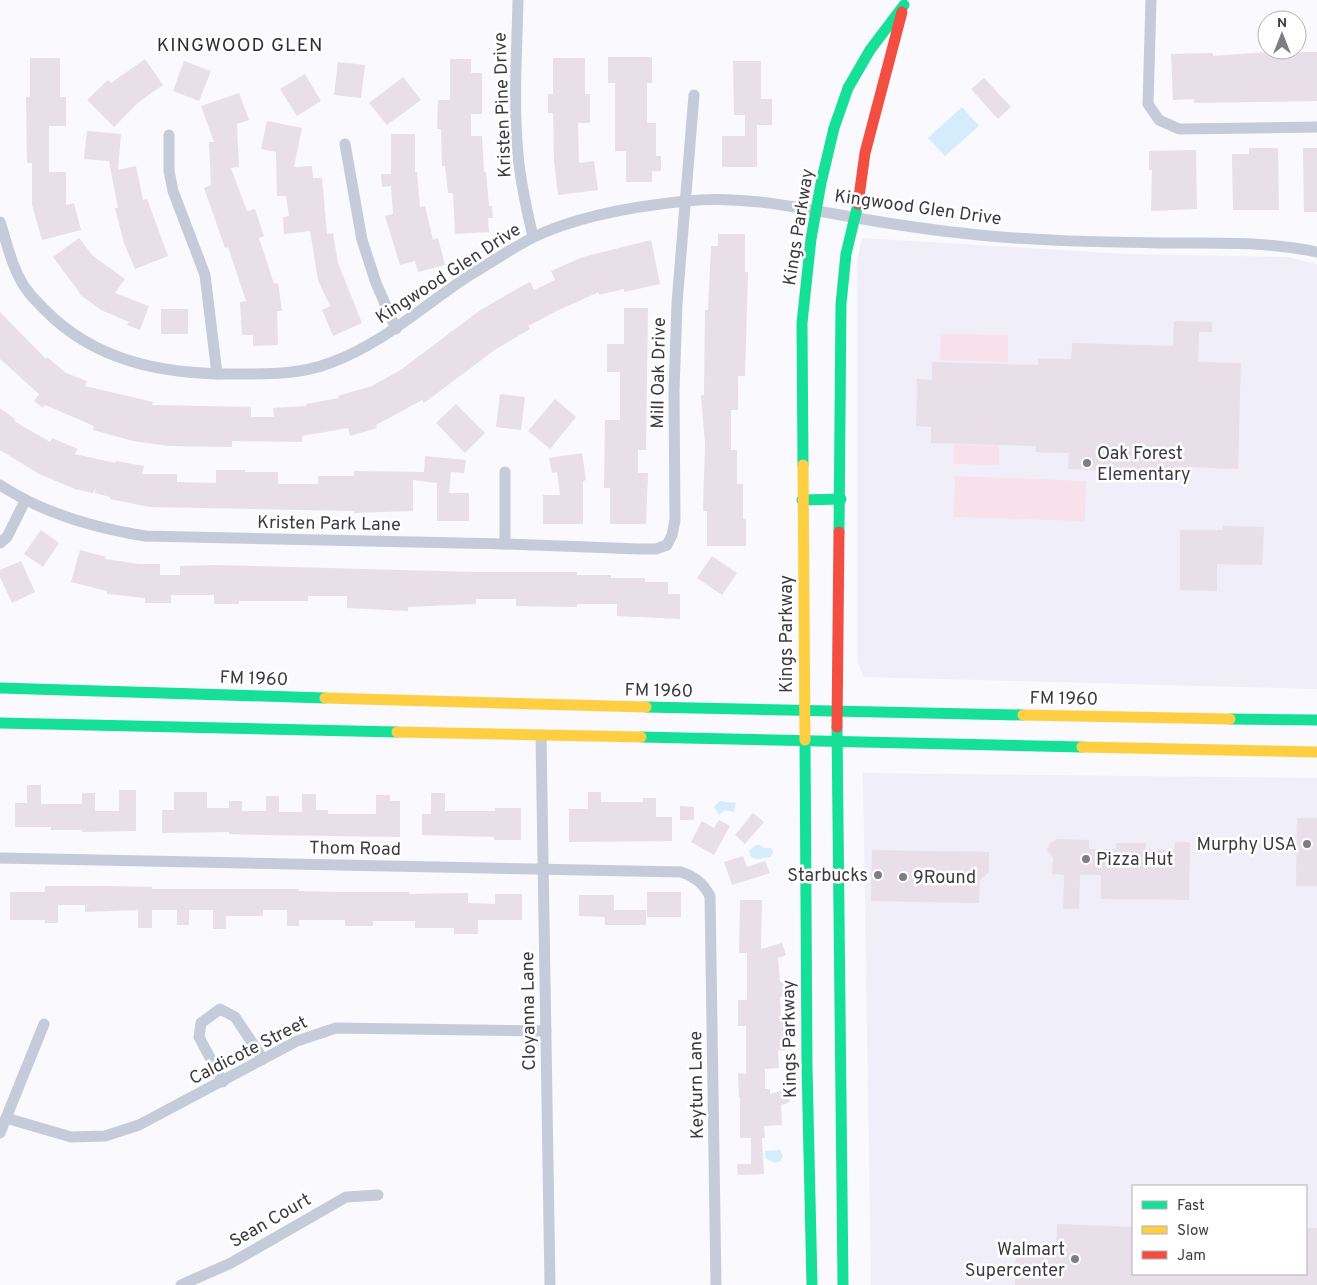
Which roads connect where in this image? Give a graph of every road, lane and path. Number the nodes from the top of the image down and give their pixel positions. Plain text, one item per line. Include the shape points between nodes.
1 (518, 0) edge
2 (1151, 0) edge
3 (905, 2) edge
4 (694, 94) dead end
5 (1317, 127) edge
6 (169, 135) dead end
7 (345, 144) dead end
8 (686, 201) junction
9 (816, 210) junction
10 (856, 218) junction
11 (0, 222) edge
12 (533, 237) junction
13 (1317, 252) edge
14 (396, 329) junction
15 (217, 374) junction
16 (505, 472) dead end
17 (0, 485) edge
18 (841, 499) junction
19 (802, 500) junction
20 (25, 501) junction
21 (0, 543) edge
22 (505, 544) junction
23 (667, 545) joint
24 (0, 688) edge
25 (804, 712) junction
26 (837, 712) junction
27 (1317, 720) edge
28 (0, 723) edge
29 (541, 736) junction
30 (804, 741) junction
31 (838, 741) junction
32 (1317, 752) edge
33 (0, 858) edge
34 (543, 869) junction
35 (704, 885) joint
36 (44, 1024) dead end
37 (546, 1031) junction
38 (263, 1059) junction
39 (223, 1082) junction
40 (6, 1118) junction
41 (0, 1133) edge
42 (378, 1195) dead end
43 (181, 1285) edge
44 (550, 1285) edge
45 (716, 1285) edge
46 (812, 1285) edge
47 (843, 1285) edge

1 - 12 street, Kristen Pine Drive via 517,153
2 - 5 street via 1148,104 1159,120 1179,129
3 - 9 street, Kings Parkway via 880,33 844,100
3 - 10 street, Kings Parkway via 865,153
4 - 8 street, Mill Oak Drive
6 - 15 street via 173,191 205,276
7 - 14 street via 362,240
8 - 9 street, Kingwood Glen Drive via 751,200
8 - 12 street, Kingwood Glen Drive via 598,216
8 - 23 street, Mill Oak Drive via 677,303 675,520
9 - 10 street, Kingwood Glen Drive
9 - 19 street, Kings Parkway via 802,323
10 - 13 street, Kingwood Glen Drive via 1034,239 1253,243
10 - 18 street, Kings Parkway via 846,254 842,304
11 - 15 street, Kingwood Glen Drive via 19,278 32,297 75,336 130,363 185,373
12 - 14 street, Kingwood Glen Drive via 469,276
14 - 15 street, Kingwood Glen Drive via 327,365 299,372
16 - 22 street
17 - 20 street, Kristen Park Lane
18 - 19 street
18 - 26 street, Kings Parkway
19 - 25 street, Kings Parkway
20 - 21 street via 7,537
20 - 22 street, Kristen Park Lane via 115,531 145,536
22 - 23 street, Kristen Park Lane via 639,549
24 - 25 street, FM 1960 / FM 1960
25 - 26 street, FM 1960 / FM 1960
25 - 30 street, Kings Parkway
26 - 27 street, FM 1960 / FM 1960
26 - 31 street, Kings Parkway
28 - 29 street
29 - 30 street
29 - 34 street, Cloyanna Lane
30 - 31 street
30 - 46 street, Kings Parkway
31 - 32 street
31 - 47 street, Kings Parkway
33 - 34 street, Thom Road
34 - 35 street, Thom Road via 681,872
34 - 37 street, Cloyanna Lane
35 - 45 street, Keyturn Lane via 710,896 711,915
36 - 40 street
37 - 38 street, Caldicote Street via 336,1028 315,1033
37 - 44 street, Cloyanna Lane
38 - 39 street, Caldicote Street
38 - 39 street via 235,1016 220,1009 201,1023 199,1037
39 - 40 street, Caldicote Street via 139,1125 105,1136 71,1137
40 - 41 street
42 - 43 street, Sean Court via 346,1197 231,1263

